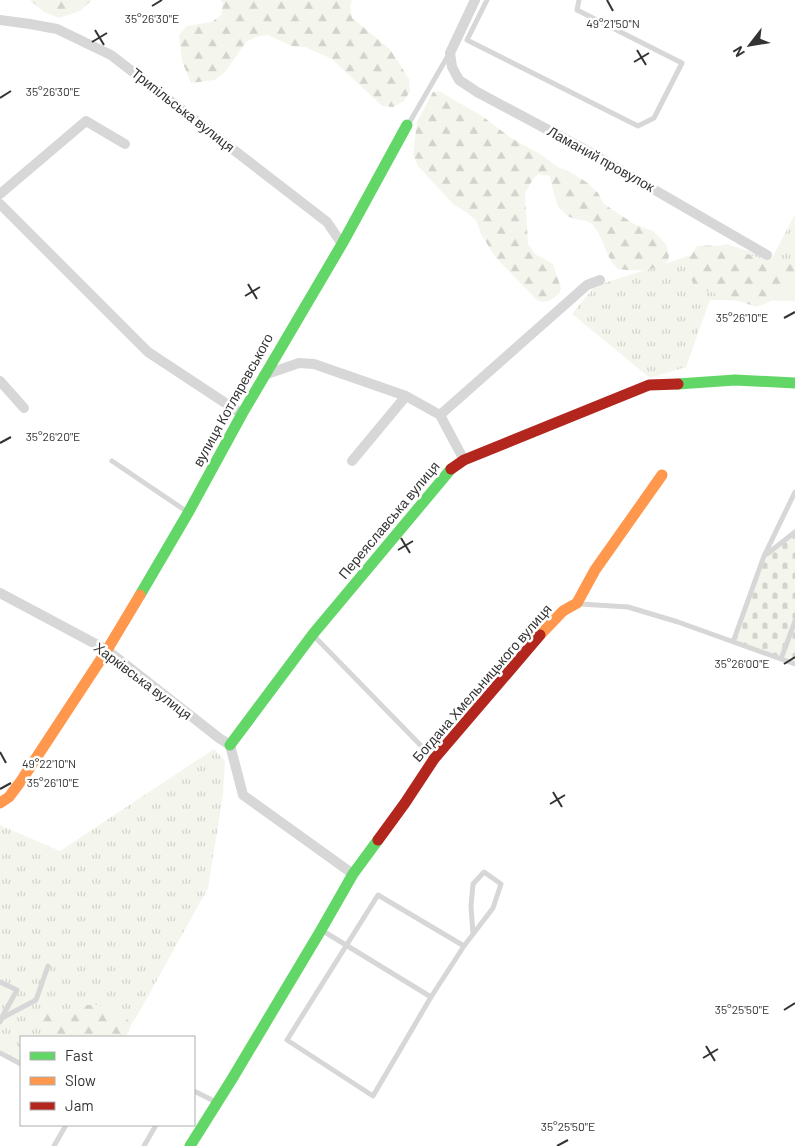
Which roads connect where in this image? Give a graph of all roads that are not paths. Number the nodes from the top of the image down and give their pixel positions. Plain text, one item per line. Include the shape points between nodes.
1 (475, 0) edge
2 (487, 0) edge
3 (579, 0) edge
4 (0, 20) edge
5 (450, 52) junction
6 (408, 125) joint
7 (125, 144) dead end
8 (0, 194) edge
9 (2, 209) edge
10 (342, 244) junction
11 (767, 255) dead end
12 (600, 280) dead end
13 (263, 375) junction
14 (0, 381) edge
15 (795, 383) edge
16 (406, 396) junction
17 (24, 408) dead end
18 (242, 414) junction
19 (440, 415) junction
20 (464, 460) junction
21 (112, 461) dead end
22 (352, 461) dead end
23 (662, 475) dead end
24 (795, 492) edge
25 (188, 513) junction
26 (795, 532) edge
27 (764, 556) junction
28 (0, 593) edge
29 (577, 603) junction
30 (795, 621) edge
31 (312, 634) junction
32 (733, 642) junction
33 (107, 650) junction
34 (781, 659) junction
35 (795, 664) edge
36 (230, 745) junction
37 (434, 759) junction
38 (0, 803) edge
39 (353, 874) junction
40 (321, 930) junction
41 (473, 934) junction
42 (347, 945) junction
43 (464, 946) junction
44 (48, 966) dead end
45 (0, 982) edge
46 (431, 997) junction
47 (1, 1019) edge
48 (0, 1053) edge
49 (20, 1063) edge
50 (195, 1092) edge
51 (217, 1103) junction
52 (65, 1126) edge
53 (155, 1126) edge
54 (54, 1146) edge
55 (144, 1146) edge
56 (190, 1146) edge

1 - 5 street, вулиця Котляревського
2 - 3 lane via 467,40 638,126 654,118 682,63 577,10
4 - 10 street, Трипільська вулиця via 57,29 111,55 327,222
5 - 6 lane, вулиця Котляревського
5 - 11 street, Ламаний провулок via 452,67 459,80 477,92 584,149
6 - 10 street, вулиця Котляревського
7 - 8 street via 86,122
9 - 18 street via 148,352
10 - 13 street, вулиця Котляревського
12 - 19 street via 587,285
13 - 16 street via 299,363 314,364
13 - 18 street, вулиця Котляревського
14 - 17 street
15 - 20 street, Переяславська вулиця via 735,380 649,385
16 - 19 street
16 - 22 street
18 - 25 street, вулиця Котляревського
19 - 20 street
20 - 31 street, Переяславська вулиця via 453,468
21 - 25 lane
23 - 29 street, Богдана Хмельницького вулиця via 595,570
24 - 27 lane
25 - 33 street, вулиця Котляревського
26 - 27 lane
27 - 32 lane
28 - 33 street, Харківська вулиця
29 - 32 lane via 628,607
29 - 37 street, Богдана Хмельницького вулиця via 563,611 538,638
30 - 34 lane
31 - 36 street, Переяславська вулиця
31 - 37 lane
32 - 34 lane
33 - 36 street, Харківська вулиця
33 - 38 street, вулиця Котляревського via 21,782
34 - 35 lane
36 - 39 street via 243,795
37 - 39 street, Богдана Хмельницького вулиця
39 - 40 street, Богдана Хмельницького вулиця
40 - 42 lane
40 - 51 street, Богдана Хмельницького вулиця
41 - 41 lane via 493,908 501,884 484,872 473,884
41 - 43 lane
42 - 43 lane via 378,895
42 - 46 lane
42 - 46 lane via 287,1040 373,1096
43 - 46 lane
44 - 47 lane via 36,1000
45 - 47 lane via 17,990
48 - 49 lane
50 - 51 lane
51 - 56 street, Богдана Хмельницького вулиця
52 - 54 lane
53 - 55 lane

